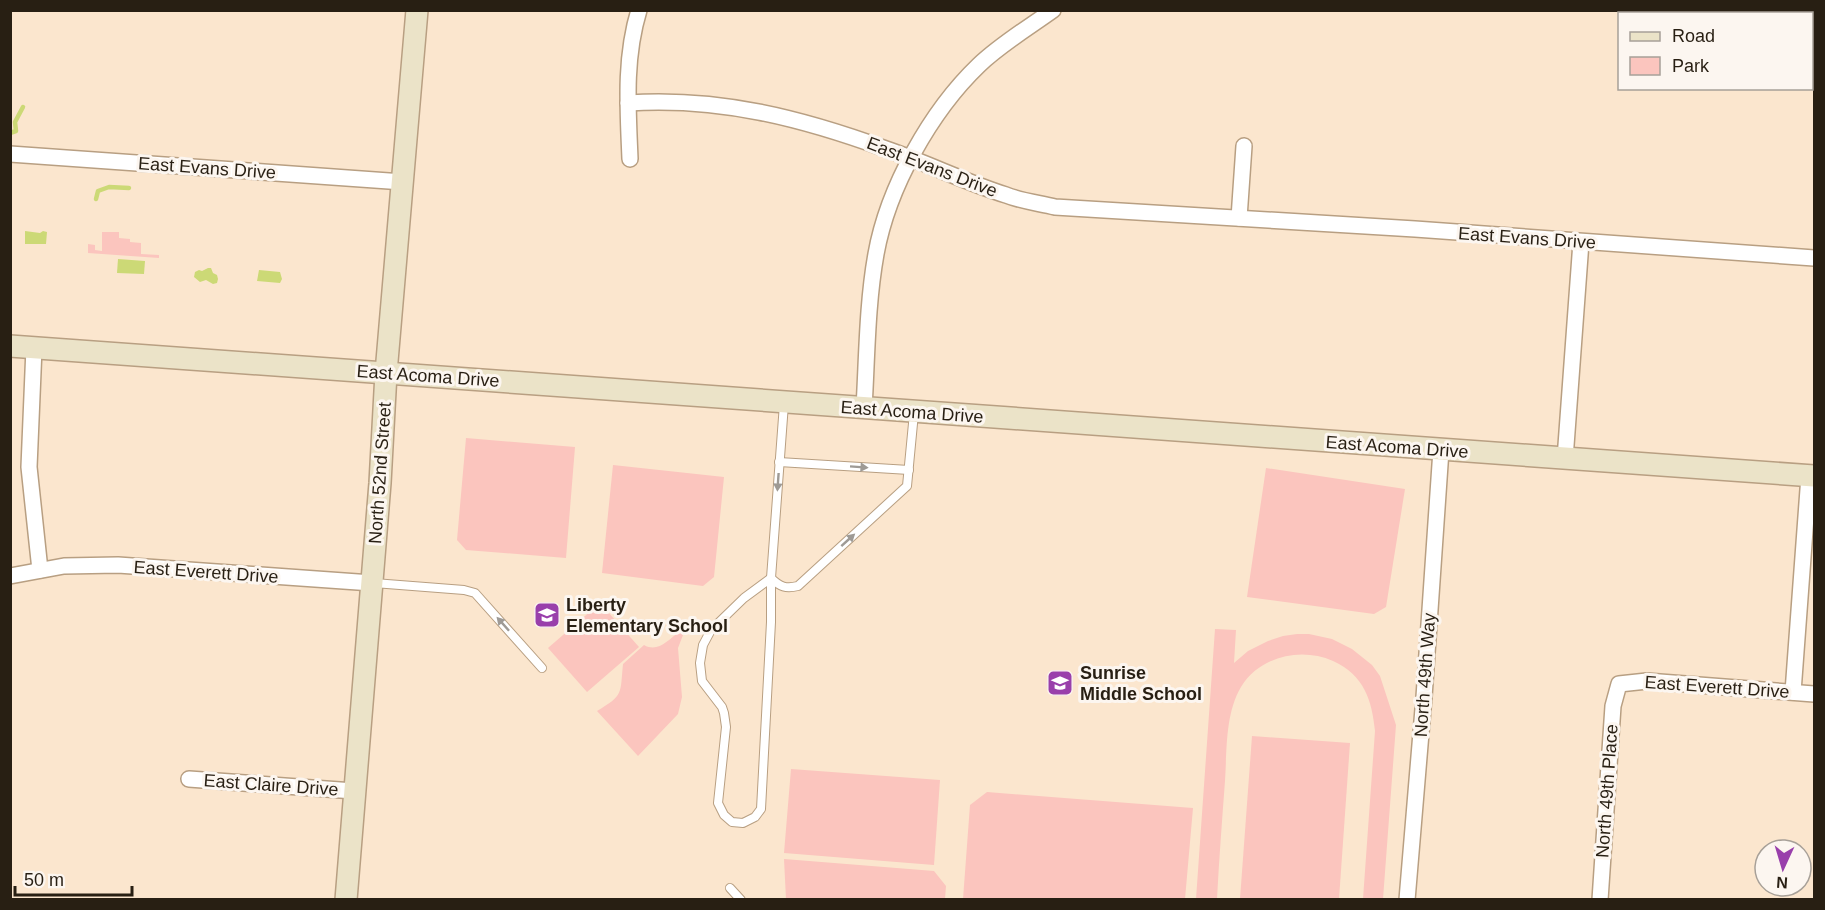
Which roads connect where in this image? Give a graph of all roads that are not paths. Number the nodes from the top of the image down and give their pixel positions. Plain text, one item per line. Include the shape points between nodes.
1 (417, 10) edge
2 (639, 10) edge
3 (1053, 10) edge
4 (628, 103) junction
5 (1244, 146) dead end
6 (10, 154) edge
7 (630, 159) dead end
8 (911, 159) junction
9 (403, 182) junction
10 (1239, 218) junction
11 (1581, 242) junction
12 (1815, 258) edge
13 (10, 346) edge
14 (33, 348) junction
15 (386, 373) junction
16 (784, 402) junction
17 (864, 408) junction
18 (915, 412) junction
19 (1441, 450) junction
20 (1565, 459) junction
21 (779, 462) junction
22 (909, 470) junction
23 (1812, 476) edge
24 (40, 570) junction
25 (10, 576) edge
26 (771, 578) junction
27 (372, 583) junction
28 (542, 668) dead end
29 (1619, 684) joint
30 (1793, 692) junction
31 (1815, 694) edge
32 (189, 779) dead end
33 (354, 791) junction
34 (730, 888) dead end
35 (346, 900) edge
36 (741, 900) edge
37 (1407, 900) edge
38 (1600, 900) edge

1 - 9 street, North 52nd Street
2 - 4 street via 630,49
3 - 8 street via 980,64 934,117
4 - 7 street
4 - 8 street, East Evans Drive via 734,107 786,117
5 - 10 street
6 - 9 street, East Evans Drive
8 - 10 street, East Evans Drive via 1007,196 1054,207
8 - 17 street via 887,214 876,253
9 - 15 street, North 52nd Street
10 - 11 street, East Evans Drive
11 - 12 street, East Evans Drive
11 - 20 street
13 - 14 street, East Acoma Drive
14 - 15 street, East Acoma Drive
14 - 24 street via 29,466
15 - 16 street, East Acoma Drive
15 - 27 street, North 52nd Street
16 - 17 street, East Acoma Drive
16 - 21 lane
17 - 18 street, East Acoma Drive
18 - 19 street, East Acoma Drive
18 - 22 lane
19 - 20 street, East Acoma Drive
19 - 37 street, North 49th Way
20 - 23 street, East Acoma Drive
21 -> 22 lane
21 -> 26 lane
26 -> 22 lane via 787,588 798,586 907,486
23 - 30 street
24 - 25 street, East Everett Drive
24 - 27 street, East Everett Drive via 118,565
26 - 26 lane via 711,630 700,663 702,681 724,713 718,803 732,822 743,823 761,809
28 -> 27 lane via 475,593
27 - 33 street, North 52nd Street
29 - 30 street, East Everett Drive via 1647,681
29 - 38 street, North 49th Place via 1613,706
30 - 31 street, East Everett Drive
32 - 33 street, East Claire Drive
33 - 35 street, North 52nd Street
34 - 36 lane

